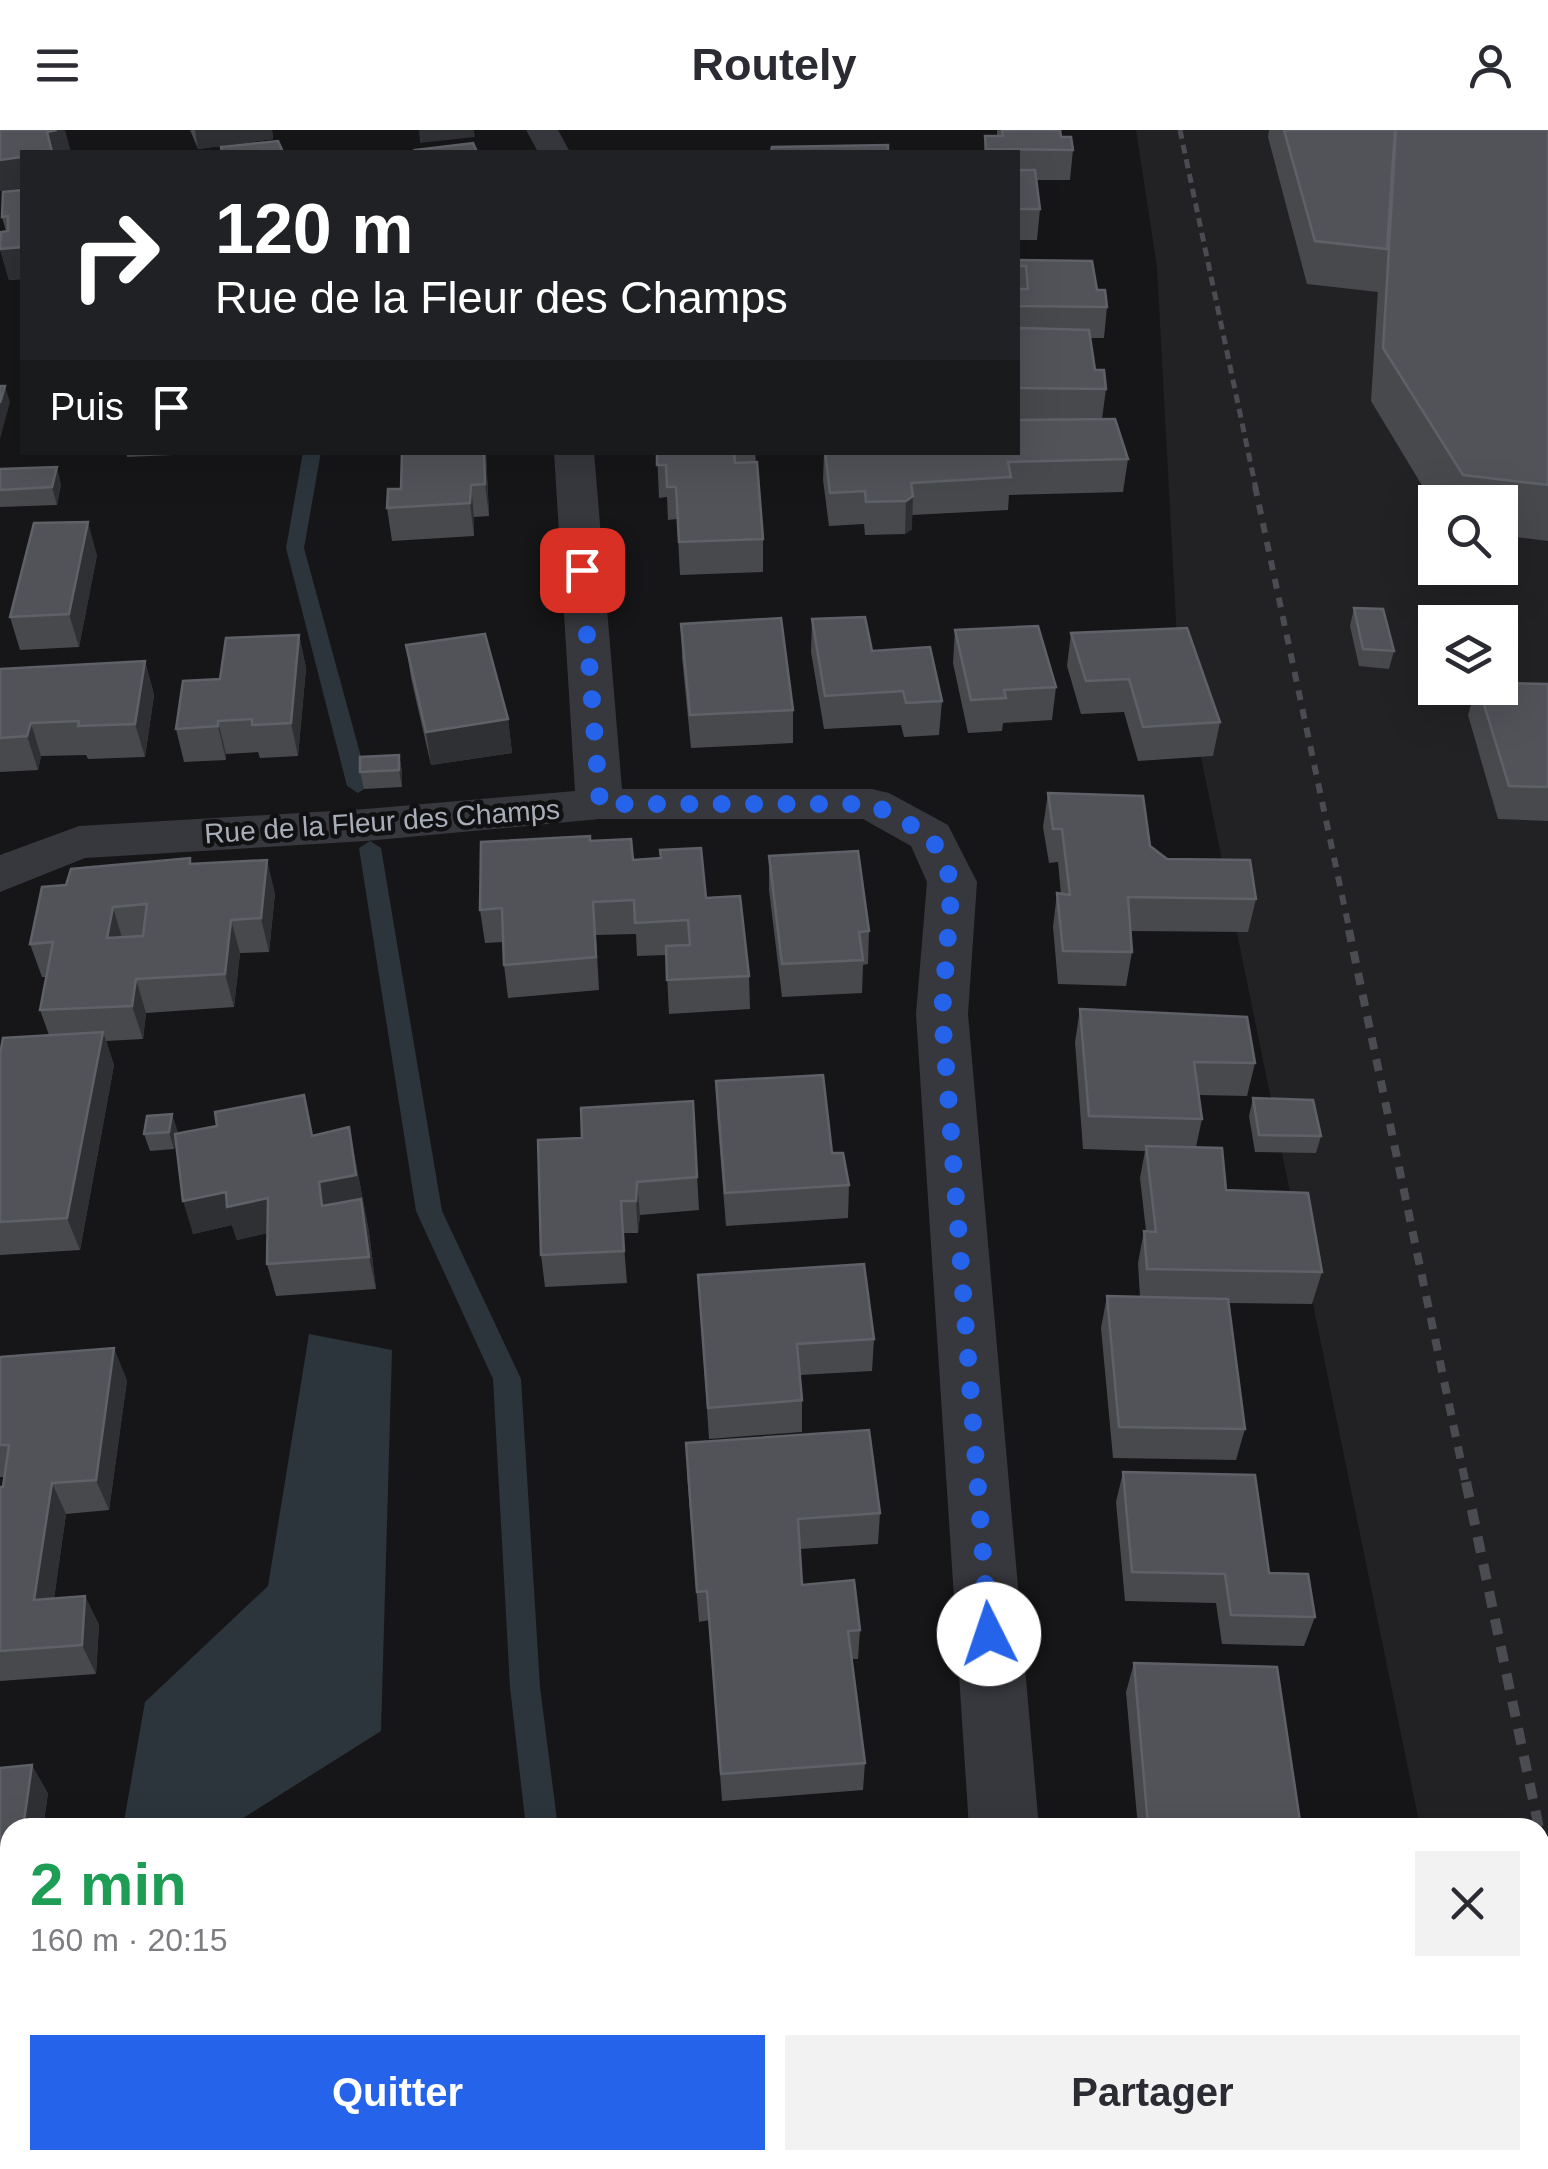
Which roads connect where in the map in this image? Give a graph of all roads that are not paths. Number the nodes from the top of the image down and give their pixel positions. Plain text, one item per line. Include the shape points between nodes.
1 (574, 455) edge
2 (600, 804) junction
3 (0, 876) edge
4 (1003, 1818) edge

1 - 2 street, Rue de la Fleur des Champs
2 - 3 street, Rue de la Fleur des Champs via 79,842
2 - 4 street via 872,804 931,836 952,882 942,1014

